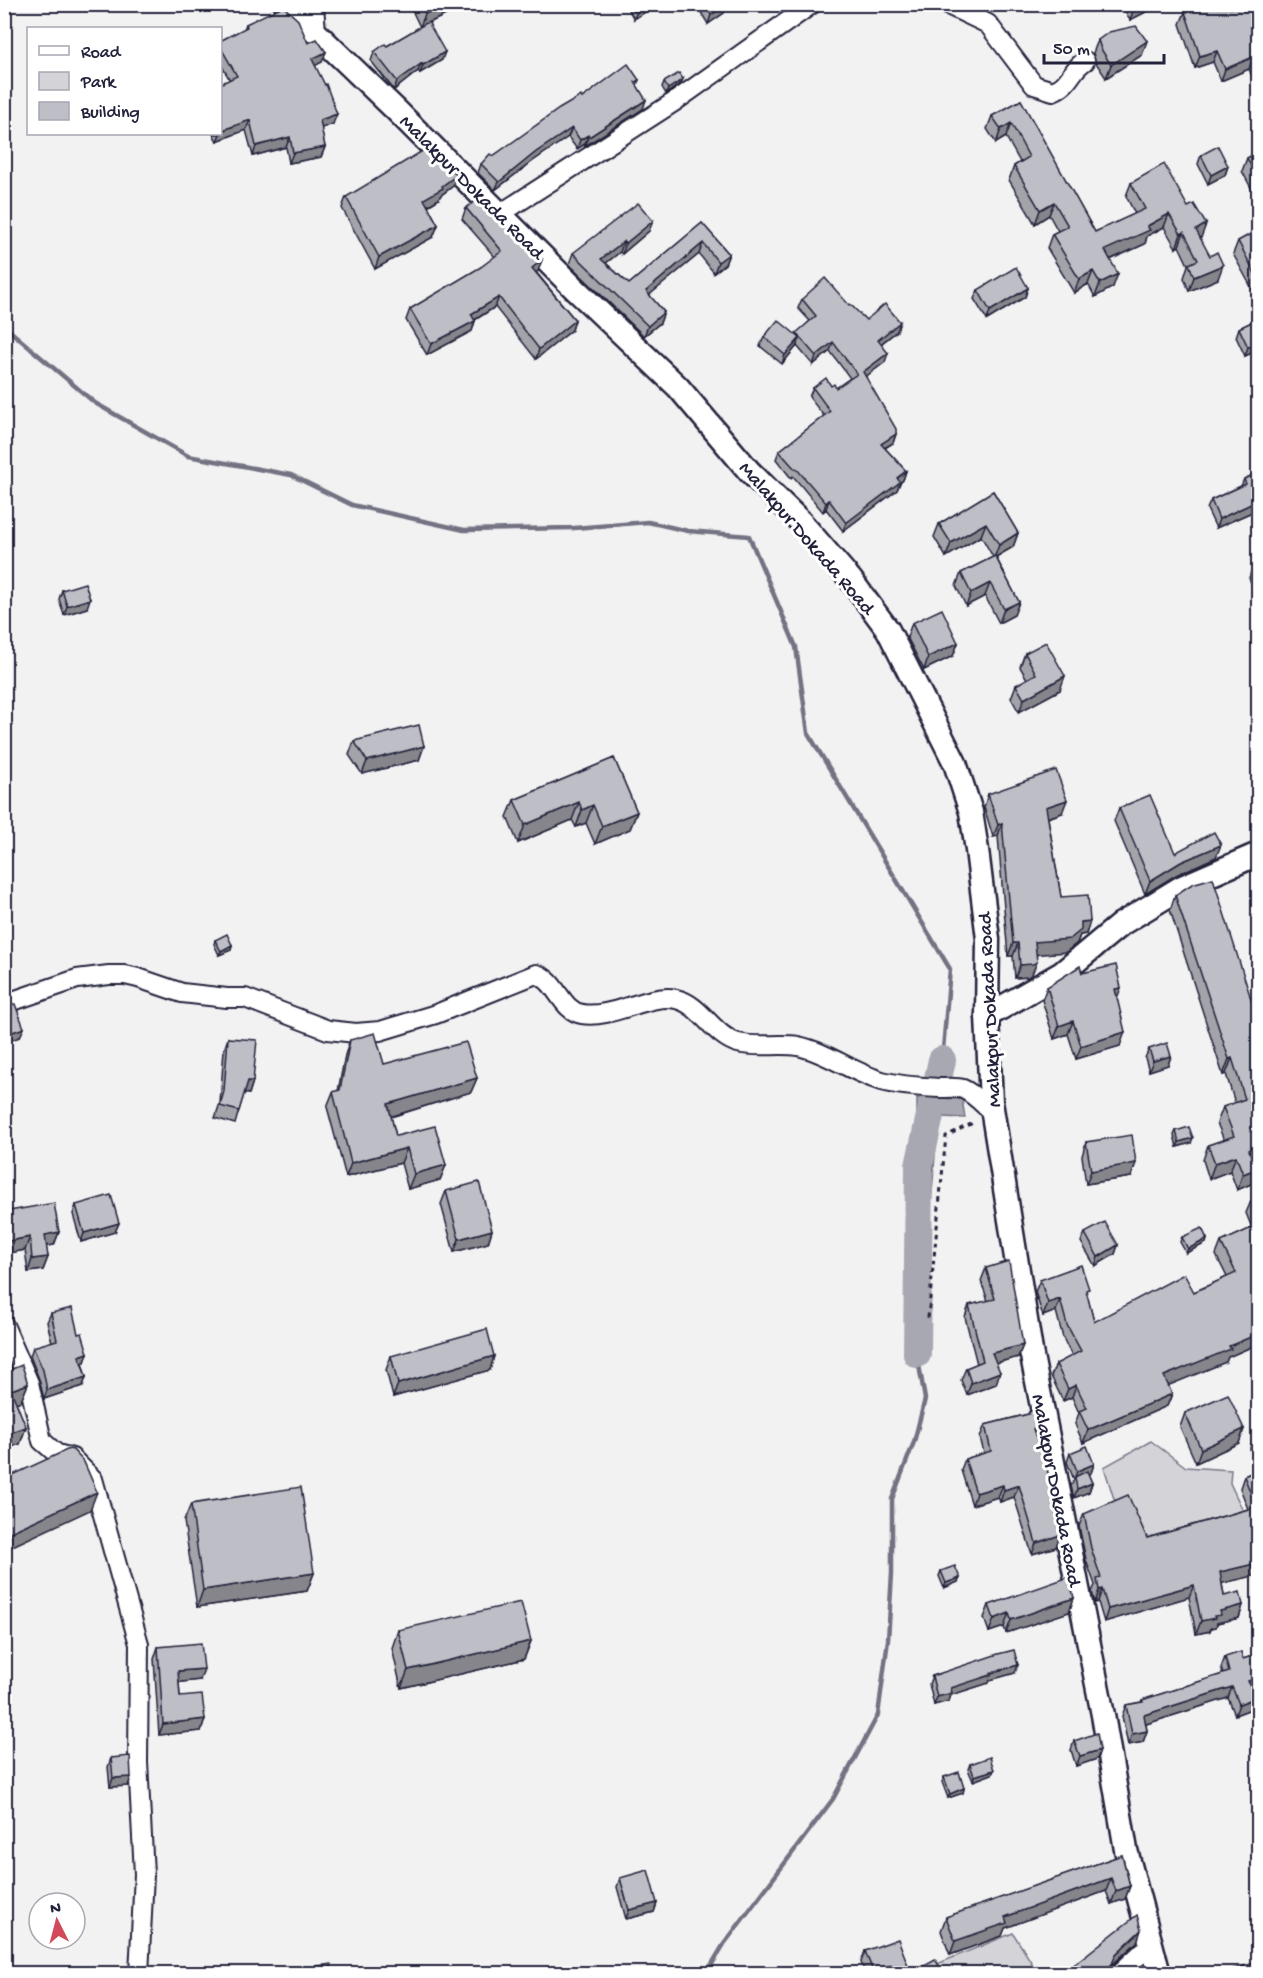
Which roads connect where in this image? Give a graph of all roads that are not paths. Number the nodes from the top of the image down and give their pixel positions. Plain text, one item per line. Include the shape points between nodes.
1 (286, 4) edge
2 (314, 4) edge
3 (812, 4) edge
4 (946, 4) edge
5 (316, 33) junction
6 (1086, 61) dead end
7 (500, 213) junction
8 (1258, 854) edge
9 (4, 1004) edge
10 (987, 1016) junction
11 (989, 1060) junction
12 (964, 1089) junction
13 (992, 1113) junction
14 (4, 1325) edge
15 (1151, 1944) junction
16 (139, 1974) edge
17 (1119, 1974) edge
18 (1159, 1974) edge

1 - 5 street, Malakpur Dokada Road
2 - 5 street
3 - 7 street via 674,102
4 - 6 street via 988,24 1034,85 1053,92 1064,87
5 - 7 street, Malakpur Dokada Road
7 - 10 street, Malakpur Dokada Road via 678,387 749,471 822,546 888,630 955,763 971,812 988,939
8 - 10 street via 1182,886 1121,924 1062,974
9 - 12 street via 77,979 125,975 182,993 245,998 328,1030 356,1033 380,1031 436,1014 536,974 543,976 568,1007 580,1014 615,1011 660,997 676,999 738,1043 799,1047 882,1081
10 - 11 street, Malakpur Dokada Road
11 - 12 street via 974,1082
11 - 13 street, Malakpur Dokada Road
12 - 13 street
13 - 15 street, Malakpur Dokada Road via 1031,1351 1126,1850
14 - 16 street via 29,1383 42,1441 57,1454 72,1458 93,1479 139,1644 138,1762 144,1875
15 - 17 street
15 - 18 street, Malakpur Dokada Road

